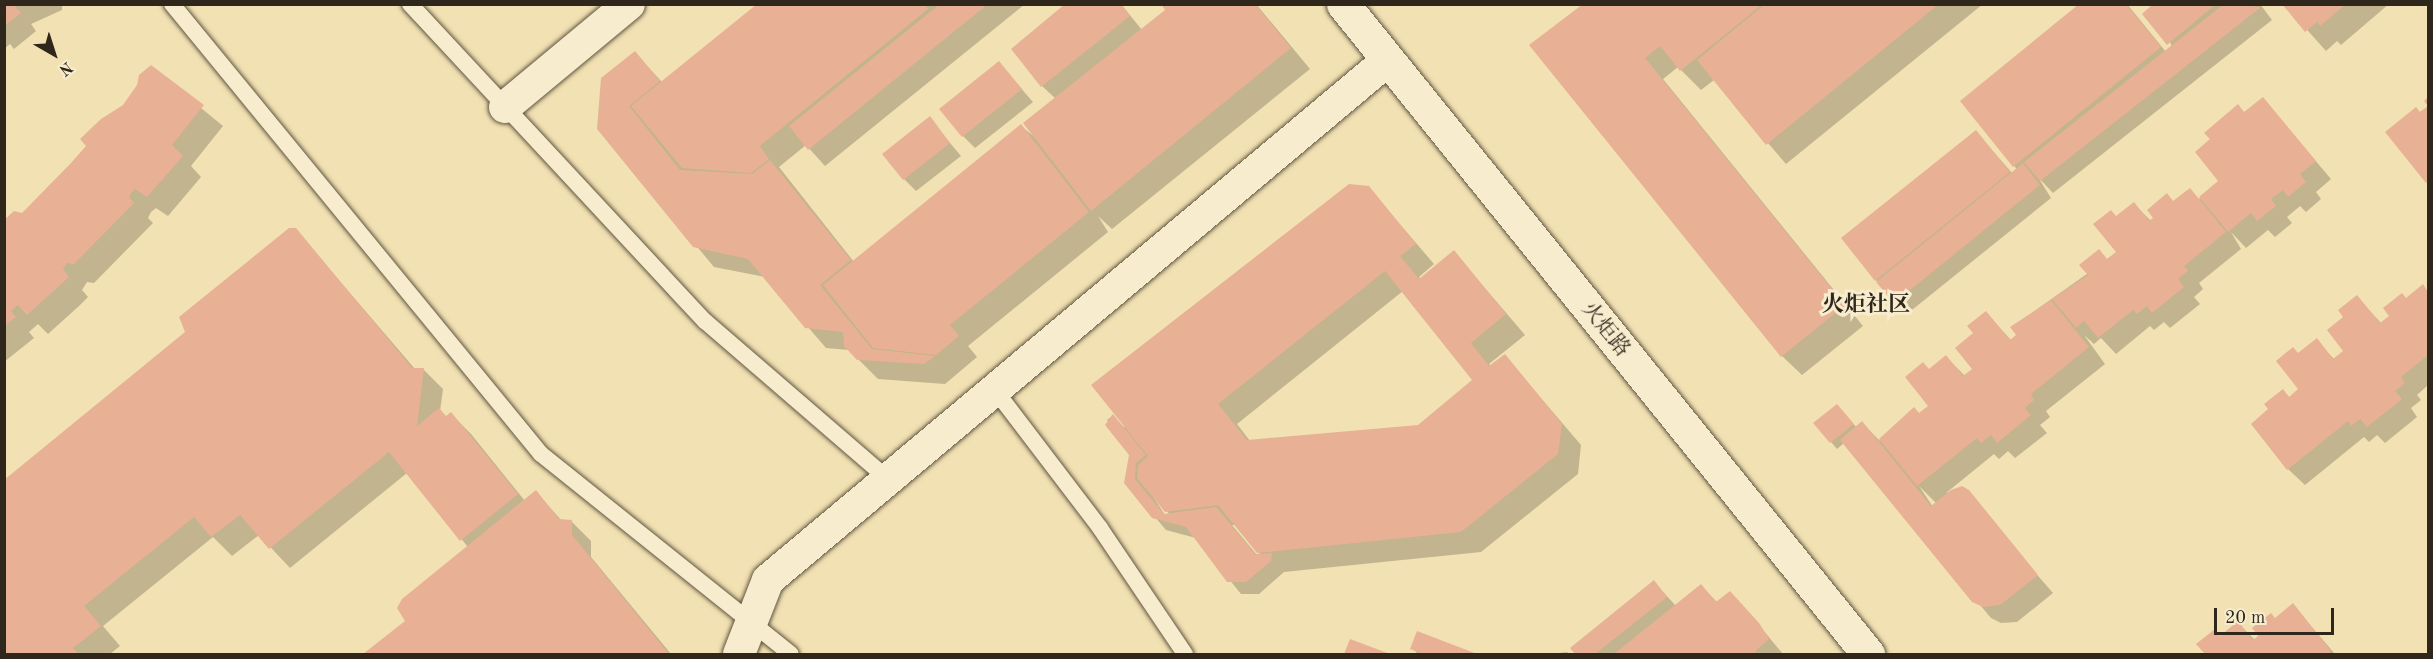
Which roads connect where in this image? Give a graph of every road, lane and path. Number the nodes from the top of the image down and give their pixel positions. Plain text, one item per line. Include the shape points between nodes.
1 (172, 4) edge
2 (410, 4) edge
3 (630, 4) edge
4 (1343, 4) edge
5 (1388, 60) junction
6 (505, 107) junction
7 (995, 390) junction
8 (888, 479) junction
9 (752, 623) junction
10 (739, 654) edge
11 (791, 654) edge
12 (1185, 654) edge
13 (1868, 654) edge

1 - 9 lane via 541,454
2 - 6 lane
3 - 6 street
4 - 5 street, 火炬路
5 - 7 street
5 - 13 street, 火炬路
6 - 8 lane via 706,322
7 - 8 street
7 - 12 lane via 1101,528
8 - 9 street via 768,579
9 - 10 street
9 - 11 lane

